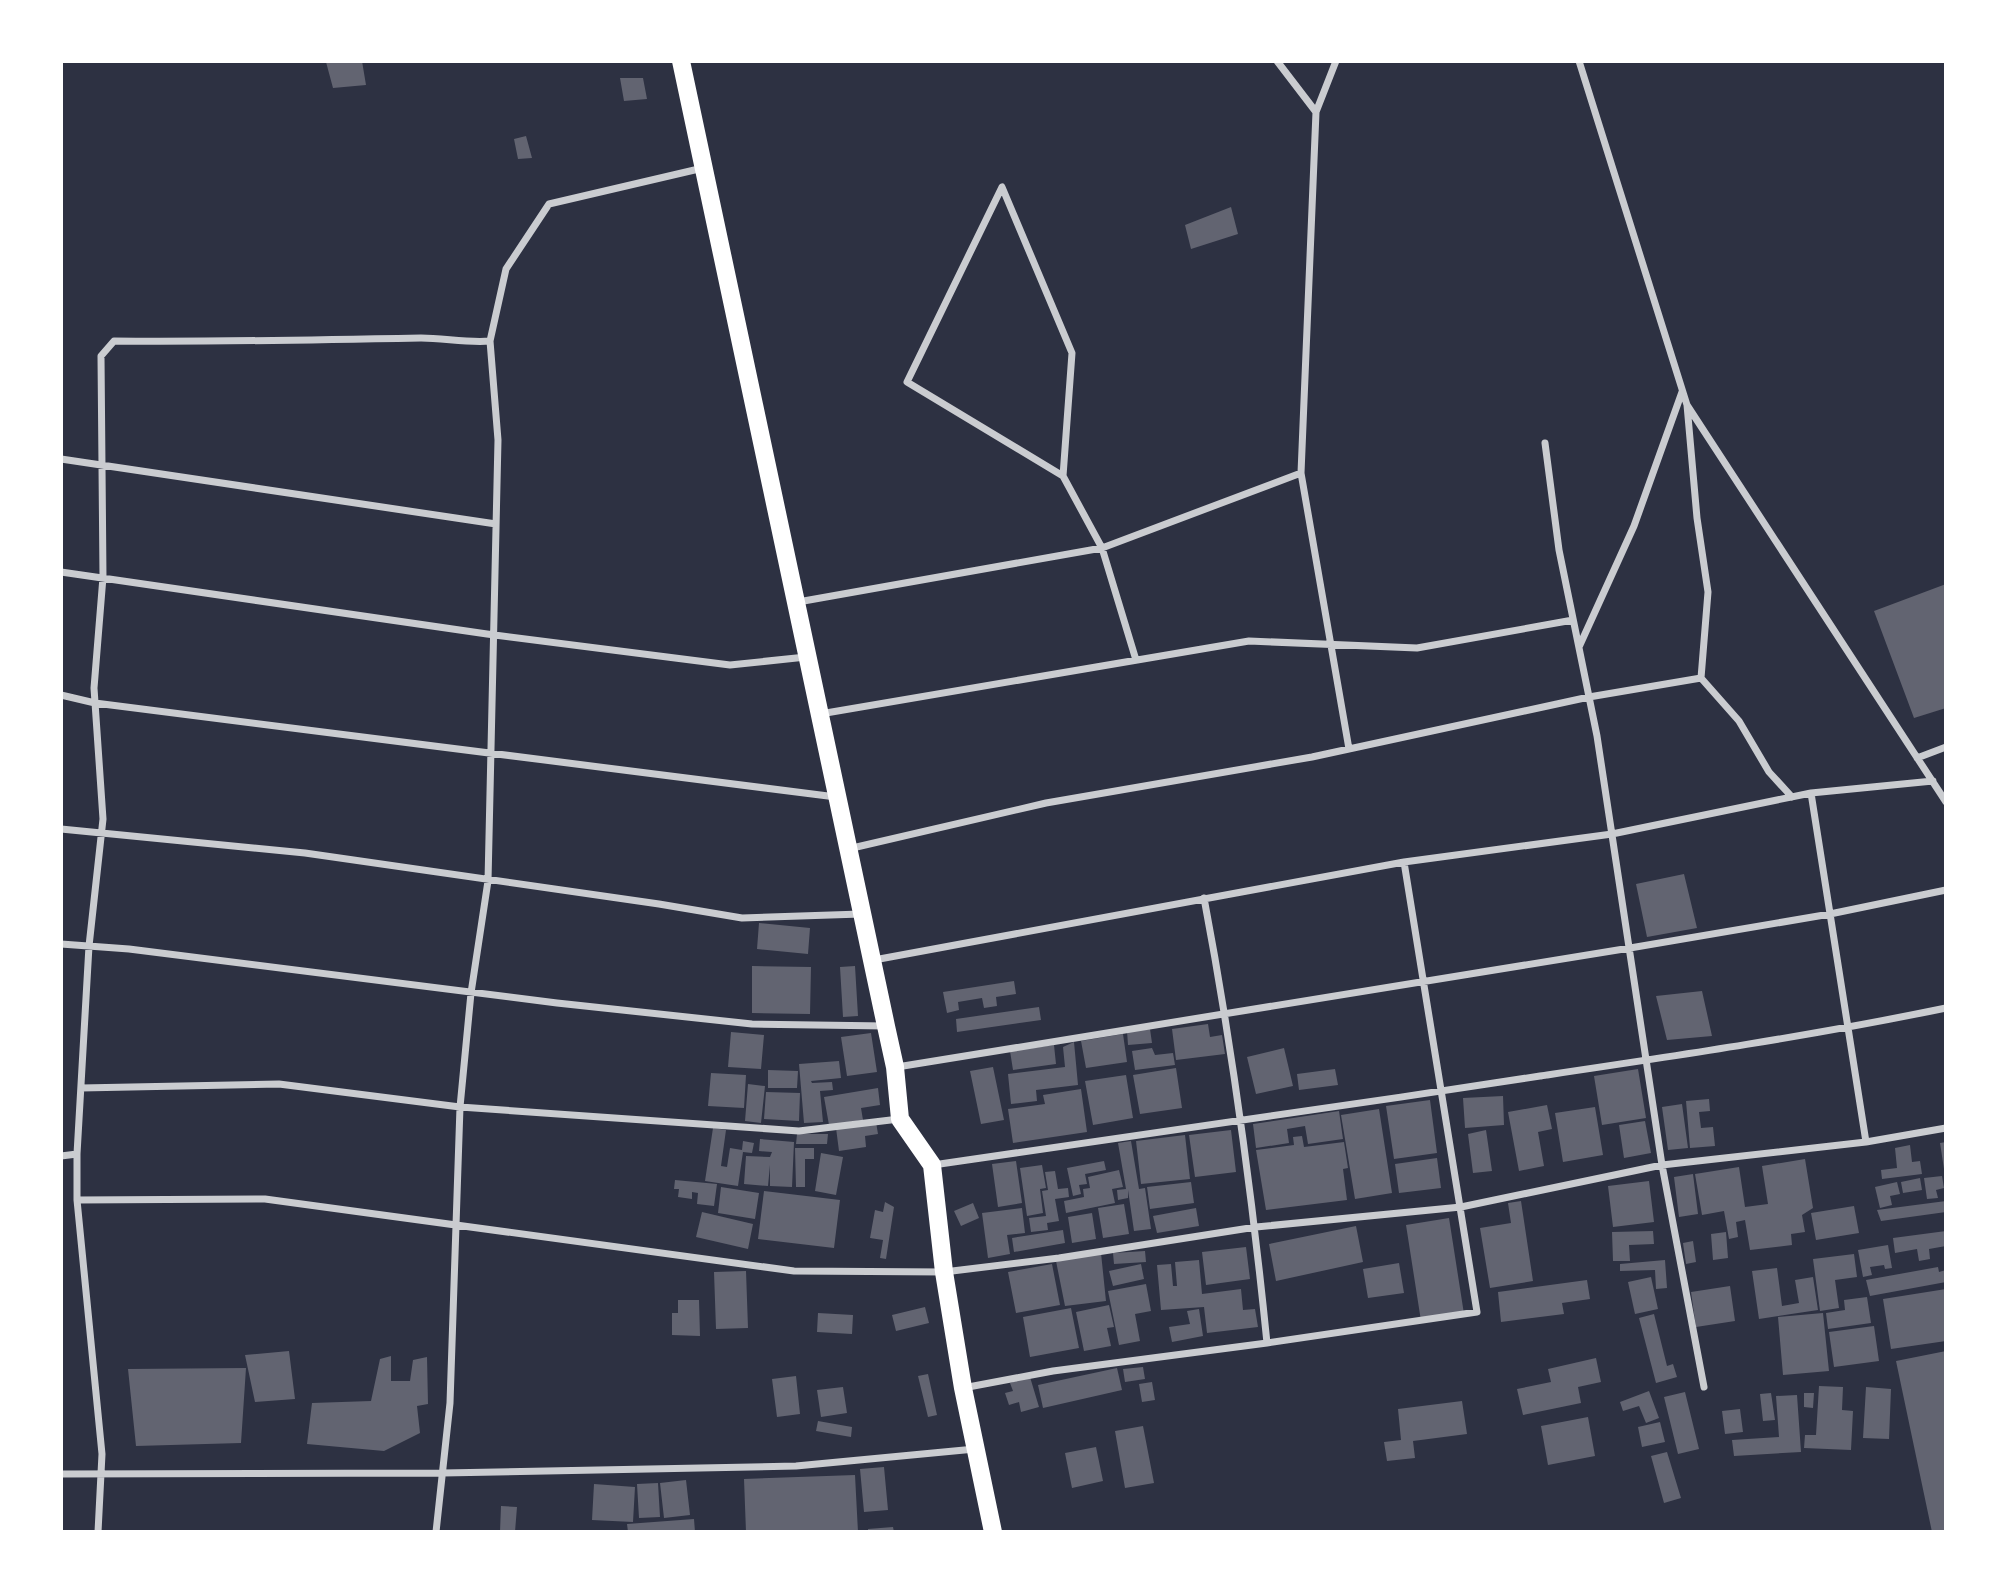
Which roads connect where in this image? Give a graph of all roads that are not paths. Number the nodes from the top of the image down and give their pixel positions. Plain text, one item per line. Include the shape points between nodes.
1 (681, 61) edge
2 (1277, 61) edge
3 (1336, 61) edge
4 (1580, 61) edge
5 (1316, 112) junction
6 (703, 168) junction
7 (490, 341) junction
8 (1683, 391) junction
9 (1687, 405) junction
10 (1545, 443) dead end
11 (61, 459) edge
12 (101, 465) junction
13 (1301, 474) junction
14 (1063, 476) junction
15 (496, 524) junction
16 (1102, 548) junction
17 (61, 572) edge
18 (103, 577) junction
19 (795, 603) junction
20 (1573, 620) junction
21 (493, 635) junction
22 (1329, 644) junction
23 (1579, 647) junction
24 (807, 657) junction
25 (1136, 660) junction
26 (1701, 678) junction
27 (61, 695) edge
28 (1589, 697) junction
29 (95, 703) junction
30 (819, 714) junction
31 (1946, 747) edge
32 (1349, 749) junction
33 (491, 753) junction
34 (1917, 758) junction
35 (1933, 781) junction
36 (1811, 793) junction
37 (837, 797) junction
38 (1792, 797) junction
39 (1946, 802) edge
40 (61, 829) edge
41 (102, 833) junction
42 (1612, 834) junction
43 (848, 849) junction
44 (1404, 862) junction
45 (488, 881) junction
46 (1946, 890) edge
47 (1204, 898) junction
48 (862, 914) junction
49 (1830, 914) junction
50 (61, 944) edge
51 (89, 946) junction
52 (1630, 948) junction
53 (872, 960) junction
54 (1424, 982) junction
55 (471, 993) junction
56 (1946, 1008) edge
57 (1226, 1012) junction
58 (886, 1026) junction
59 (1848, 1028) junction
60 (1648, 1060) junction
61 (895, 1067) junction
62 (81, 1088) junction
63 (1442, 1091) junction
64 (460, 1107) junction
65 (900, 1119) junction
66 (1241, 1121) junction
67 (1946, 1128) edge
68 (1866, 1142) junction
69 (77, 1154) junction
70 (61, 1156) edge
71 (932, 1165) junction
72 (1662, 1165) junction
73 (77, 1200) junction
74 (1461, 1207) junction
75 (458, 1225) junction
76 (1256, 1227) junction
77 (944, 1272) junction
78 (1267, 1343) junction
79 (1704, 1387) dead end
80 (963, 1388) junction
81 (976, 1449) junction
82 (102, 1472) junction
83 (443, 1473) junction
84 (61, 1474) edge
85 (98, 1532) edge
86 (436, 1532) edge
87 (993, 1532) edge

1 - 6 highway
2 - 5 street
3 - 5 street
4 - 8 street
5 - 13 street
6 - 7 street via 549,204 506,269
6 - 19 highway
7 - 12 street via 114,341 101,356
7 - 15 street via 498,440
8 - 9 street
8 - 23 street via 1634,526
9 - 26 street via 1707,592
9 - 34 street
10 - 20 street
11 - 12 street
12 - 15 street
12 - 18 street
13 - 16 street
13 - 22 street
14 - 14 street via 907,382 1002,187 1072,353
14 - 16 street
15 - 21 street
16 - 19 street
16 - 25 street
17 - 18 street
18 - 21 street
18 - 29 street
19 - 24 highway
20 - 22 street via 1417,648
20 - 23 street
21 - 24 street via 730,664
21 - 33 street
22 - 25 street via 1250,641
22 - 32 street
23 - 28 street
24 - 30 highway
25 - 30 street
26 - 28 street
26 - 38 street via 1739,721 1769,772
27 - 29 street
28 - 32 street
28 - 42 street
29 - 33 street
29 - 41 street
30 - 37 highway
31 - 34 street
32 - 43 street via 1046,803
33 - 37 street
33 - 45 street
34 - 35 street
35 - 36 street
35 - 39 street
36 - 38 street
36 - 49 street
37 - 43 highway
38 - 42 street
40 - 41 street
41 - 45 street via 305,853
41 - 51 street
42 - 44 street
42 - 52 street
43 - 48 highway
44 - 47 street
44 - 54 street
45 - 48 street via 742,918
45 - 55 street
46 - 49 street
47 - 53 street
47 - 57 street
48 - 53 highway
49 - 52 street
49 - 59 street
50 - 51 street
51 - 55 street
51 - 62 street
52 - 54 street
52 - 60 street
53 - 58 highway
54 - 57 street
54 - 63 street
55 - 58 street via 752,1024
55 - 64 street
56 - 59 street
57 - 61 street
57 - 66 street
58 - 61 highway
59 - 60 street
59 - 68 street
60 - 63 street
60 - 72 street
61 - 65 highway
62 - 64 street via 279,1084
62 - 69 street
63 - 66 street
63 - 74 street
64 - 65 street via 799,1131
64 - 75 street
65 - 71 highway
66 - 71 street
66 - 76 street
67 - 68 street
68 - 72 street
69 - 70 street
69 - 73 street
71 - 77 highway
72 - 74 street
72 - 79 street
73 - 75 street via 265,1199
73 - 82 street
74 - 76 street
74 - 78 street via 1477,1312
75 - 77 street via 794,1271
75 - 83 street
76 - 77 street
76 - 78 street
77 - 80 highway
78 - 80 street via 1053,1371
80 - 81 highway
81 - 83 street via 796,1466
81 - 87 highway
82 - 83 street
82 - 84 street
82 - 85 street
83 - 86 street

